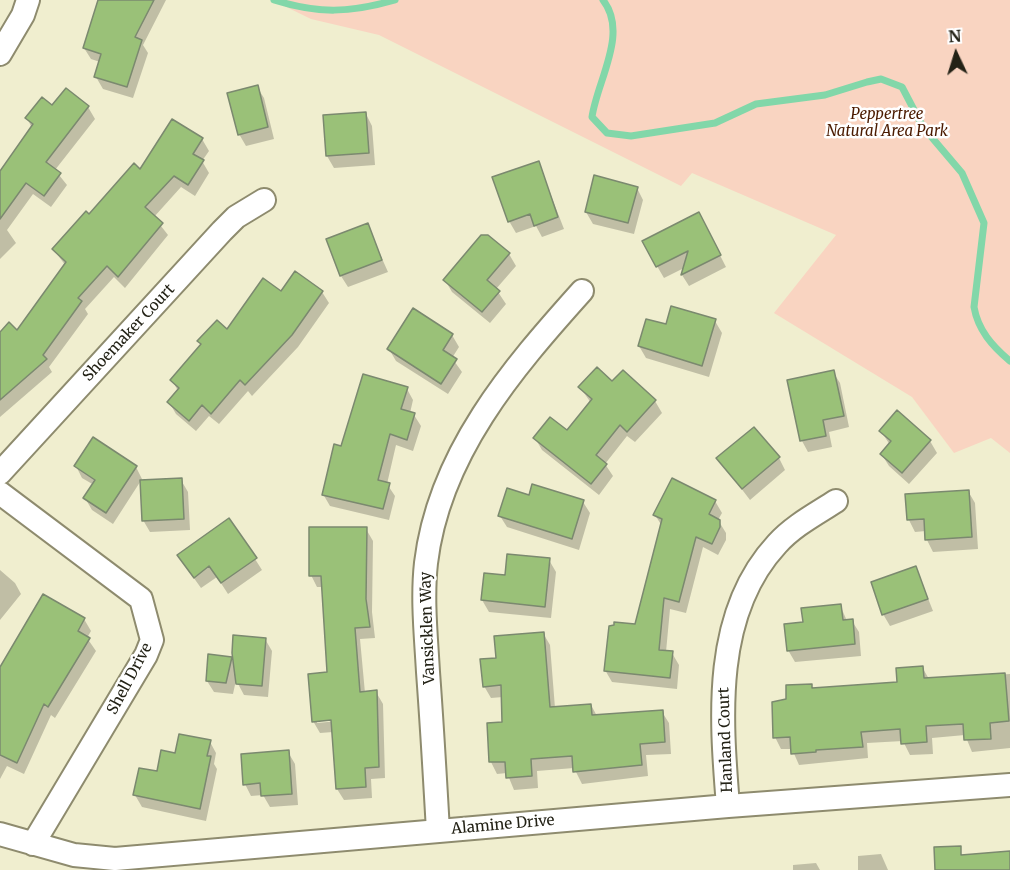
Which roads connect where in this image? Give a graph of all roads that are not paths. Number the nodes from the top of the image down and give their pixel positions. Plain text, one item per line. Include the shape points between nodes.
1 (28, 0) edge
2 (0, 54) edge
3 (264, 200) dead end
4 (582, 291) dead end
5 (0, 473) edge
6 (0, 493) edge
7 (836, 501) dead end
8 (1010, 785) edge
9 (728, 806) junction
10 (438, 831) junction
11 (0, 834) edge
12 (33, 844) junction

1 - 2 street
3 - 5 street, Shoemaker Court via 222,231
4 - 10 street, Vansicklen Way via 523,357 491,401 463,449 433,526 426,562 425,617
6 - 12 street, Shell Drive via 141,599 152,640
7 - 9 street, Hanland Court via 776,544 752,582 734,623 722,708
8 - 9 street, Alamine Drive
9 - 10 street, Alamine Drive
10 - 12 street, Alamine Drive via 115,859 74,855
11 - 12 street, Alamine Drive

